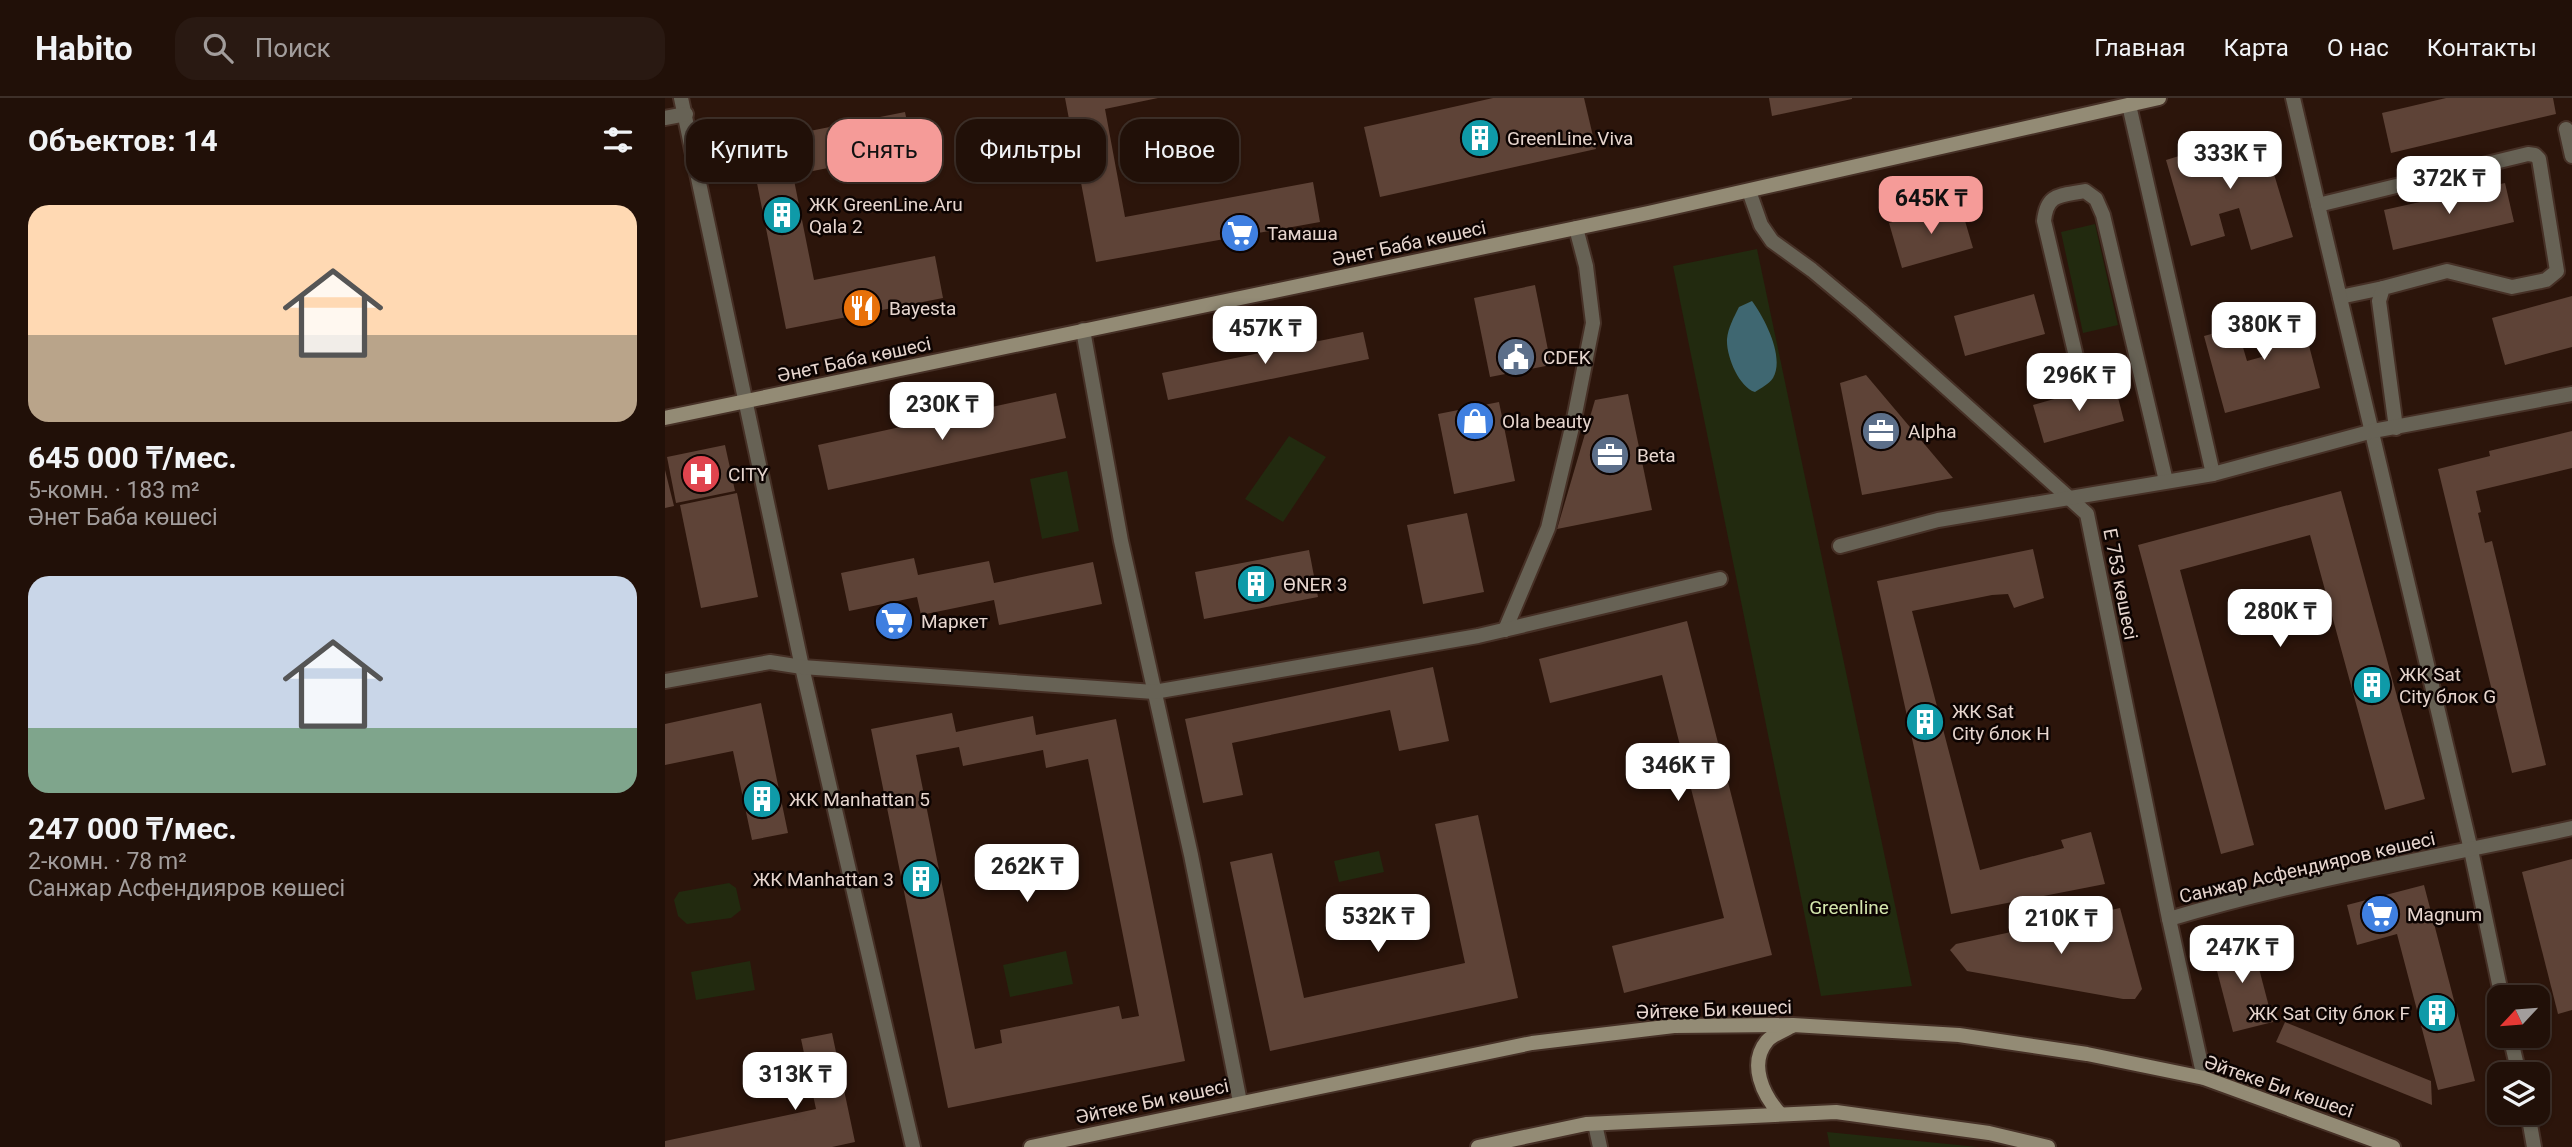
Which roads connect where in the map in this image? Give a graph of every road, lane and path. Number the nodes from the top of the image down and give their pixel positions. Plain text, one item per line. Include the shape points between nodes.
1 (681, 98) edge
2 (2159, 98) edge
3 (2293, 98) edge
4 (2129, 105) junction
5 (686, 114) junction
6 (665, 118) edge
7 (2566, 129) dead end
8 (2572, 156) edge
9 (1749, 191) junction
10 (2318, 205) junction
11 (1576, 228) junction
12 (2383, 288) junction
13 (2340, 297) junction
14 (1083, 330) junction
15 (2078, 365) dead end
16 (2572, 394) edge
17 (746, 402) junction
18 (665, 418) edge
19 (2396, 428) junction
20 (2373, 431) junction
21 (2213, 474) junction
22 (2166, 481) junction
23 (2070, 496) junction
24 (1840, 546) dead end
25 (1720, 579) dead end
26 (1505, 630) junction
27 (802, 667) junction
28 (665, 681) edge
29 (1154, 692) junction
30 (2572, 828) edge
31 (2471, 850) junction
32 (2169, 919) junction
33 (2499, 985) edge
34 (1793, 1025) junction
35 (2204, 1079) junction
36 (1240, 1102) junction
37 (1780, 1114) junction
38 (1595, 1124) junction
39 (2530, 1125) edge
40 (913, 1147) edge
41 (1031, 1147) edge
42 (1478, 1147) edge
43 (1600, 1147) edge
44 (2048, 1147) edge
45 (2393, 1147) edge
46 (2534, 1147) edge

1 - 5 street
2 - 4 street, Әнет Баба көшесі
3 - 10 street
4 - 9 street, Әнет Баба көшесі
4 - 21 street
5 - 6 street
5 - 17 street
7 - 8 street
9 - 11 street, Әнет Баба көшесі
9 - 23 street, Е 753 көшесі via 1772,241 1812,270
10 - 12 street via 2528,154 2539,159 2557,271 2546,280 2512,287 2447,271
10 - 13 street
11 - 14 street, Әнет Баба көшесі
11 - 26 street via 1593,323 1548,528
12 - 13 street
12 - 19 street via 2379,301
13 - 20 street
14 - 17 street, Әнет Баба көшесі
14 - 29 street
15 - 22 street via 2044,221 2053,197 2085,191 2103,215
16 - 19 street
17 - 18 street, Әнет Баба көшесі
17 - 27 street
19 - 20 street
20 - 21 street
20 - 31 street
21 - 22 street
22 - 23 street
23 - 24 street via 1938,520
23 - 32 street, Е 753 көшесі via 2087,514
25 - 26 street
26 - 29 street
27 - 28 street via 770,662
27 - 29 street
27 - 40 street
29 - 36 street
30 - 31 street, Санжар Асфендияров көшесі
31 - 32 street, Санжар Асфендияров көшесі
31 - 33 street
32 - 35 street, Санжар Асфендияров көшесі
34 - 35 street, Әйтеке Би көшесі via 1959,1035 2087,1054
34 - 36 street, Әйтеке Би көшесі via 1674,1026 1532,1043
34 - 37 street via 1768,1040 1760,1056 1758,1070 1766,1094
35 - 45 street, Әйтеке Би көшесі
36 - 41 street, Әйтеке Би көшесі
37 - 38 street
37 - 44 street via 1836,1112 1989,1133
38 - 42 street
38 - 43 street
39 - 46 street

